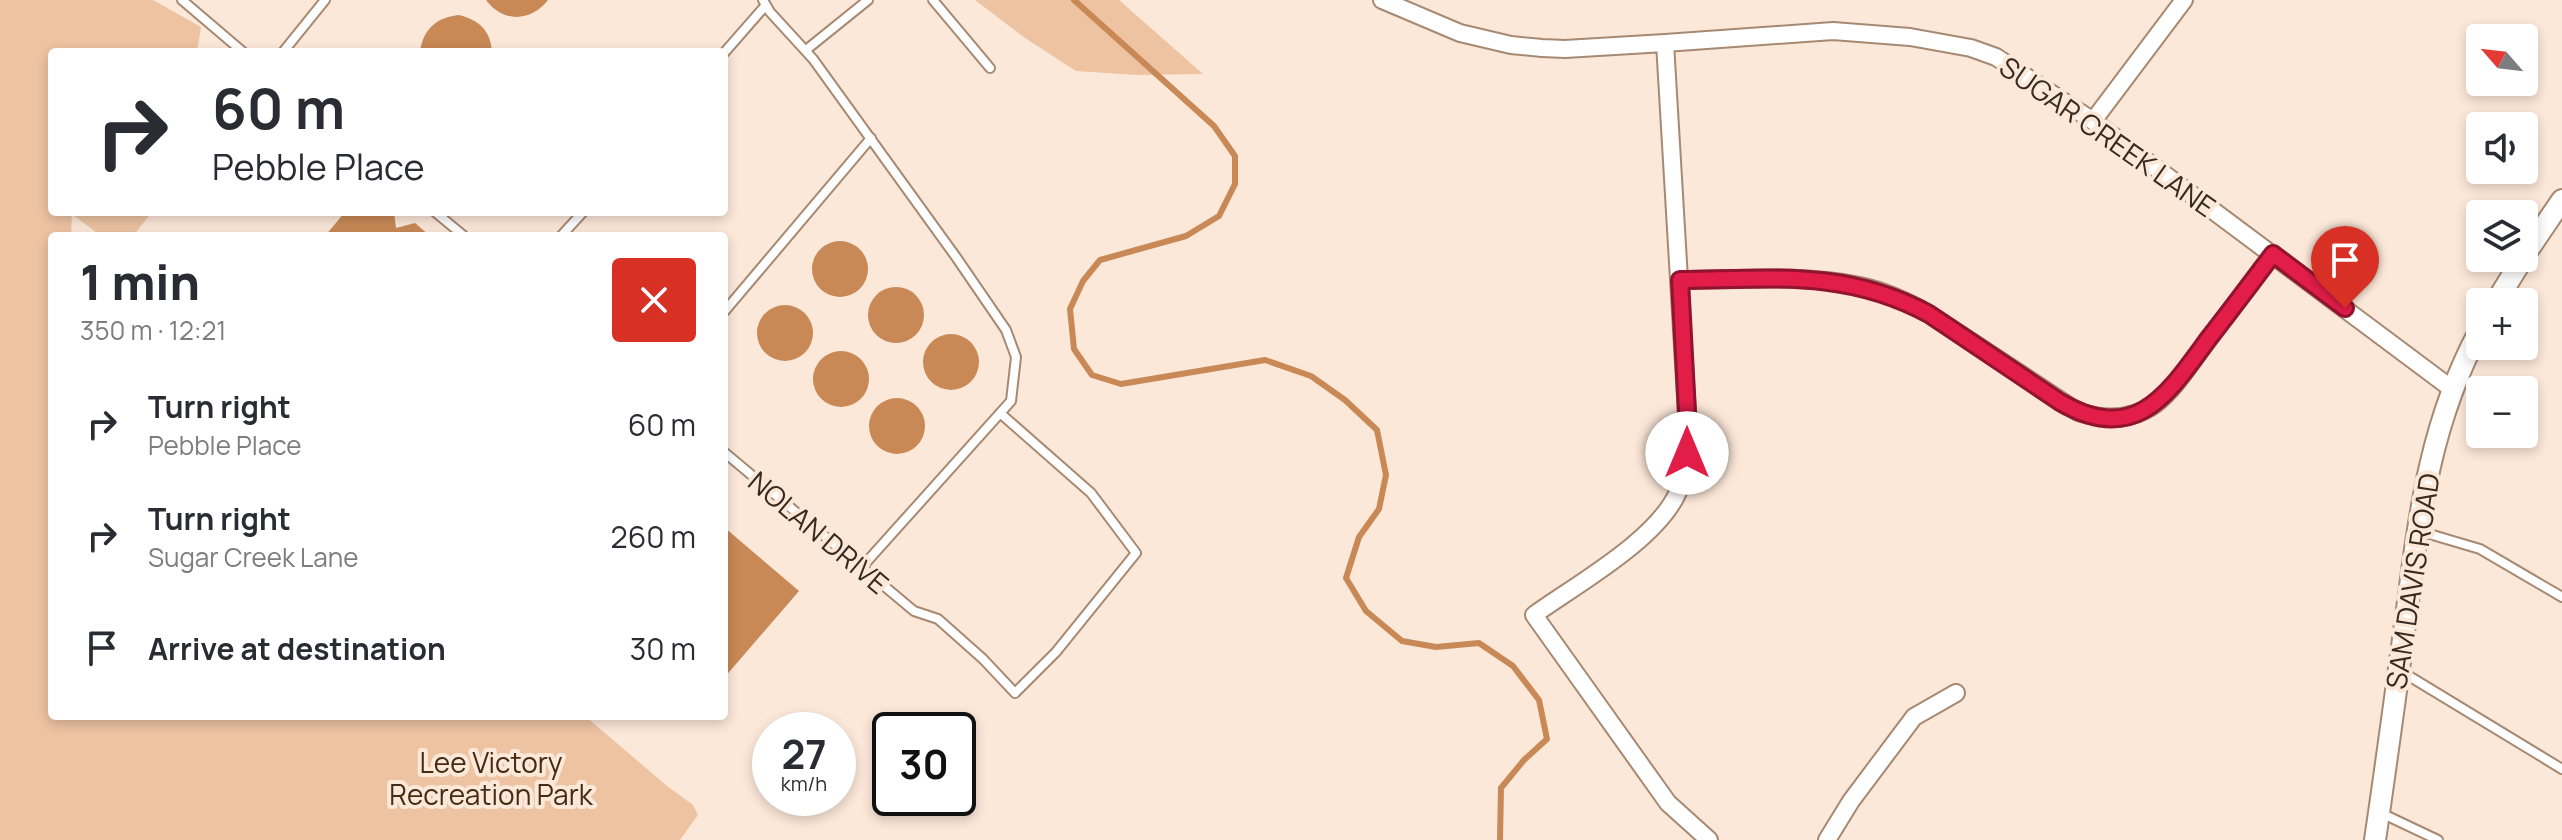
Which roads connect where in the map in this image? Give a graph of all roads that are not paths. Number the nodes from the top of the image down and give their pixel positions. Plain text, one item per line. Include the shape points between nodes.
1 (182, 0) edge
2 (325, 0) edge
3 (868, 0) edge
4 (933, 0) edge
5 (1382, 0) edge
6 (2184, 0) edge
7 (764, 3) edge
8 (1665, 43) junction
9 (238, 48) edge
10 (286, 48) edge
11 (728, 48) edge
12 (806, 50) junction
13 (990, 68) dead end
14 (2093, 121) junction
15 (871, 138) junction
16 (2562, 200) edge
17 (440, 216) edge
18 (579, 216) edge
19 (459, 232) edge
20 (565, 232) edge
21 (2538, 235) edge
22 (2273, 254) junction
23 (1680, 280) junction
24 (728, 307) edge
25 (2466, 360) edge
26 (2452, 389) junction
27 (1000, 413) junction
28 (728, 455) edge
29 (2417, 531) junction
30 (862, 567) junction
31 (2562, 597) edge
32 (2398, 669) junction
33 (1956, 693) dead end
34 (2562, 769) edge
35 (2379, 811) junction
36 (1709, 840) edge
37 (1827, 840) edge
38 (2375, 840) edge
39 (2438, 840) edge

1 - 9 lane
2 - 10 lane
3 - 12 lane
4 - 13 lane
5 - 8 street, SUGAR CREEK LANE via 1460,33 1511,45 1565,49
6 - 14 street
7 - 11 lane
7 - 12 lane
8 - 14 street, SUGAR CREEK LANE via 1833,31 1939,41 1996,57
8 - 23 street
12 - 15 lane
14 - 22 street, SUGAR CREEK LANE
15 - 24 lane
15 - 27 lane via 1006,330 1016,357 1015,379 1011,401
16 - 21 street
17 - 19 lane
18 - 20 lane
22 - 23 street via 2155,404 2115,419 2078,412 1939,320 1863,286 1803,279
22 - 26 street, SUGAR CREEK LANE
23 - 36 street via 1688,431 1679,491 1669,509 1632,546 1534,615 1668,803
25 - 26 street, SAM DAVIS ROAD
26 - 29 street, SAM DAVIS ROAD via 2432,453
27 - 30 lane
27 - 30 lane, NOLAN DRIVE via 1091,493 1136,553 1056,652 1015,693 938,619 914,611
28 - 30 lane, NOLAN DRIVE
29 - 31 lane via 2480,549
29 - 32 street, SAM DAVIS ROAD
32 - 34 lane
32 - 35 street, SAM DAVIS ROAD
33 - 37 street via 1914,717
35 - 38 street, SAM DAVIS ROAD
35 - 39 lane

